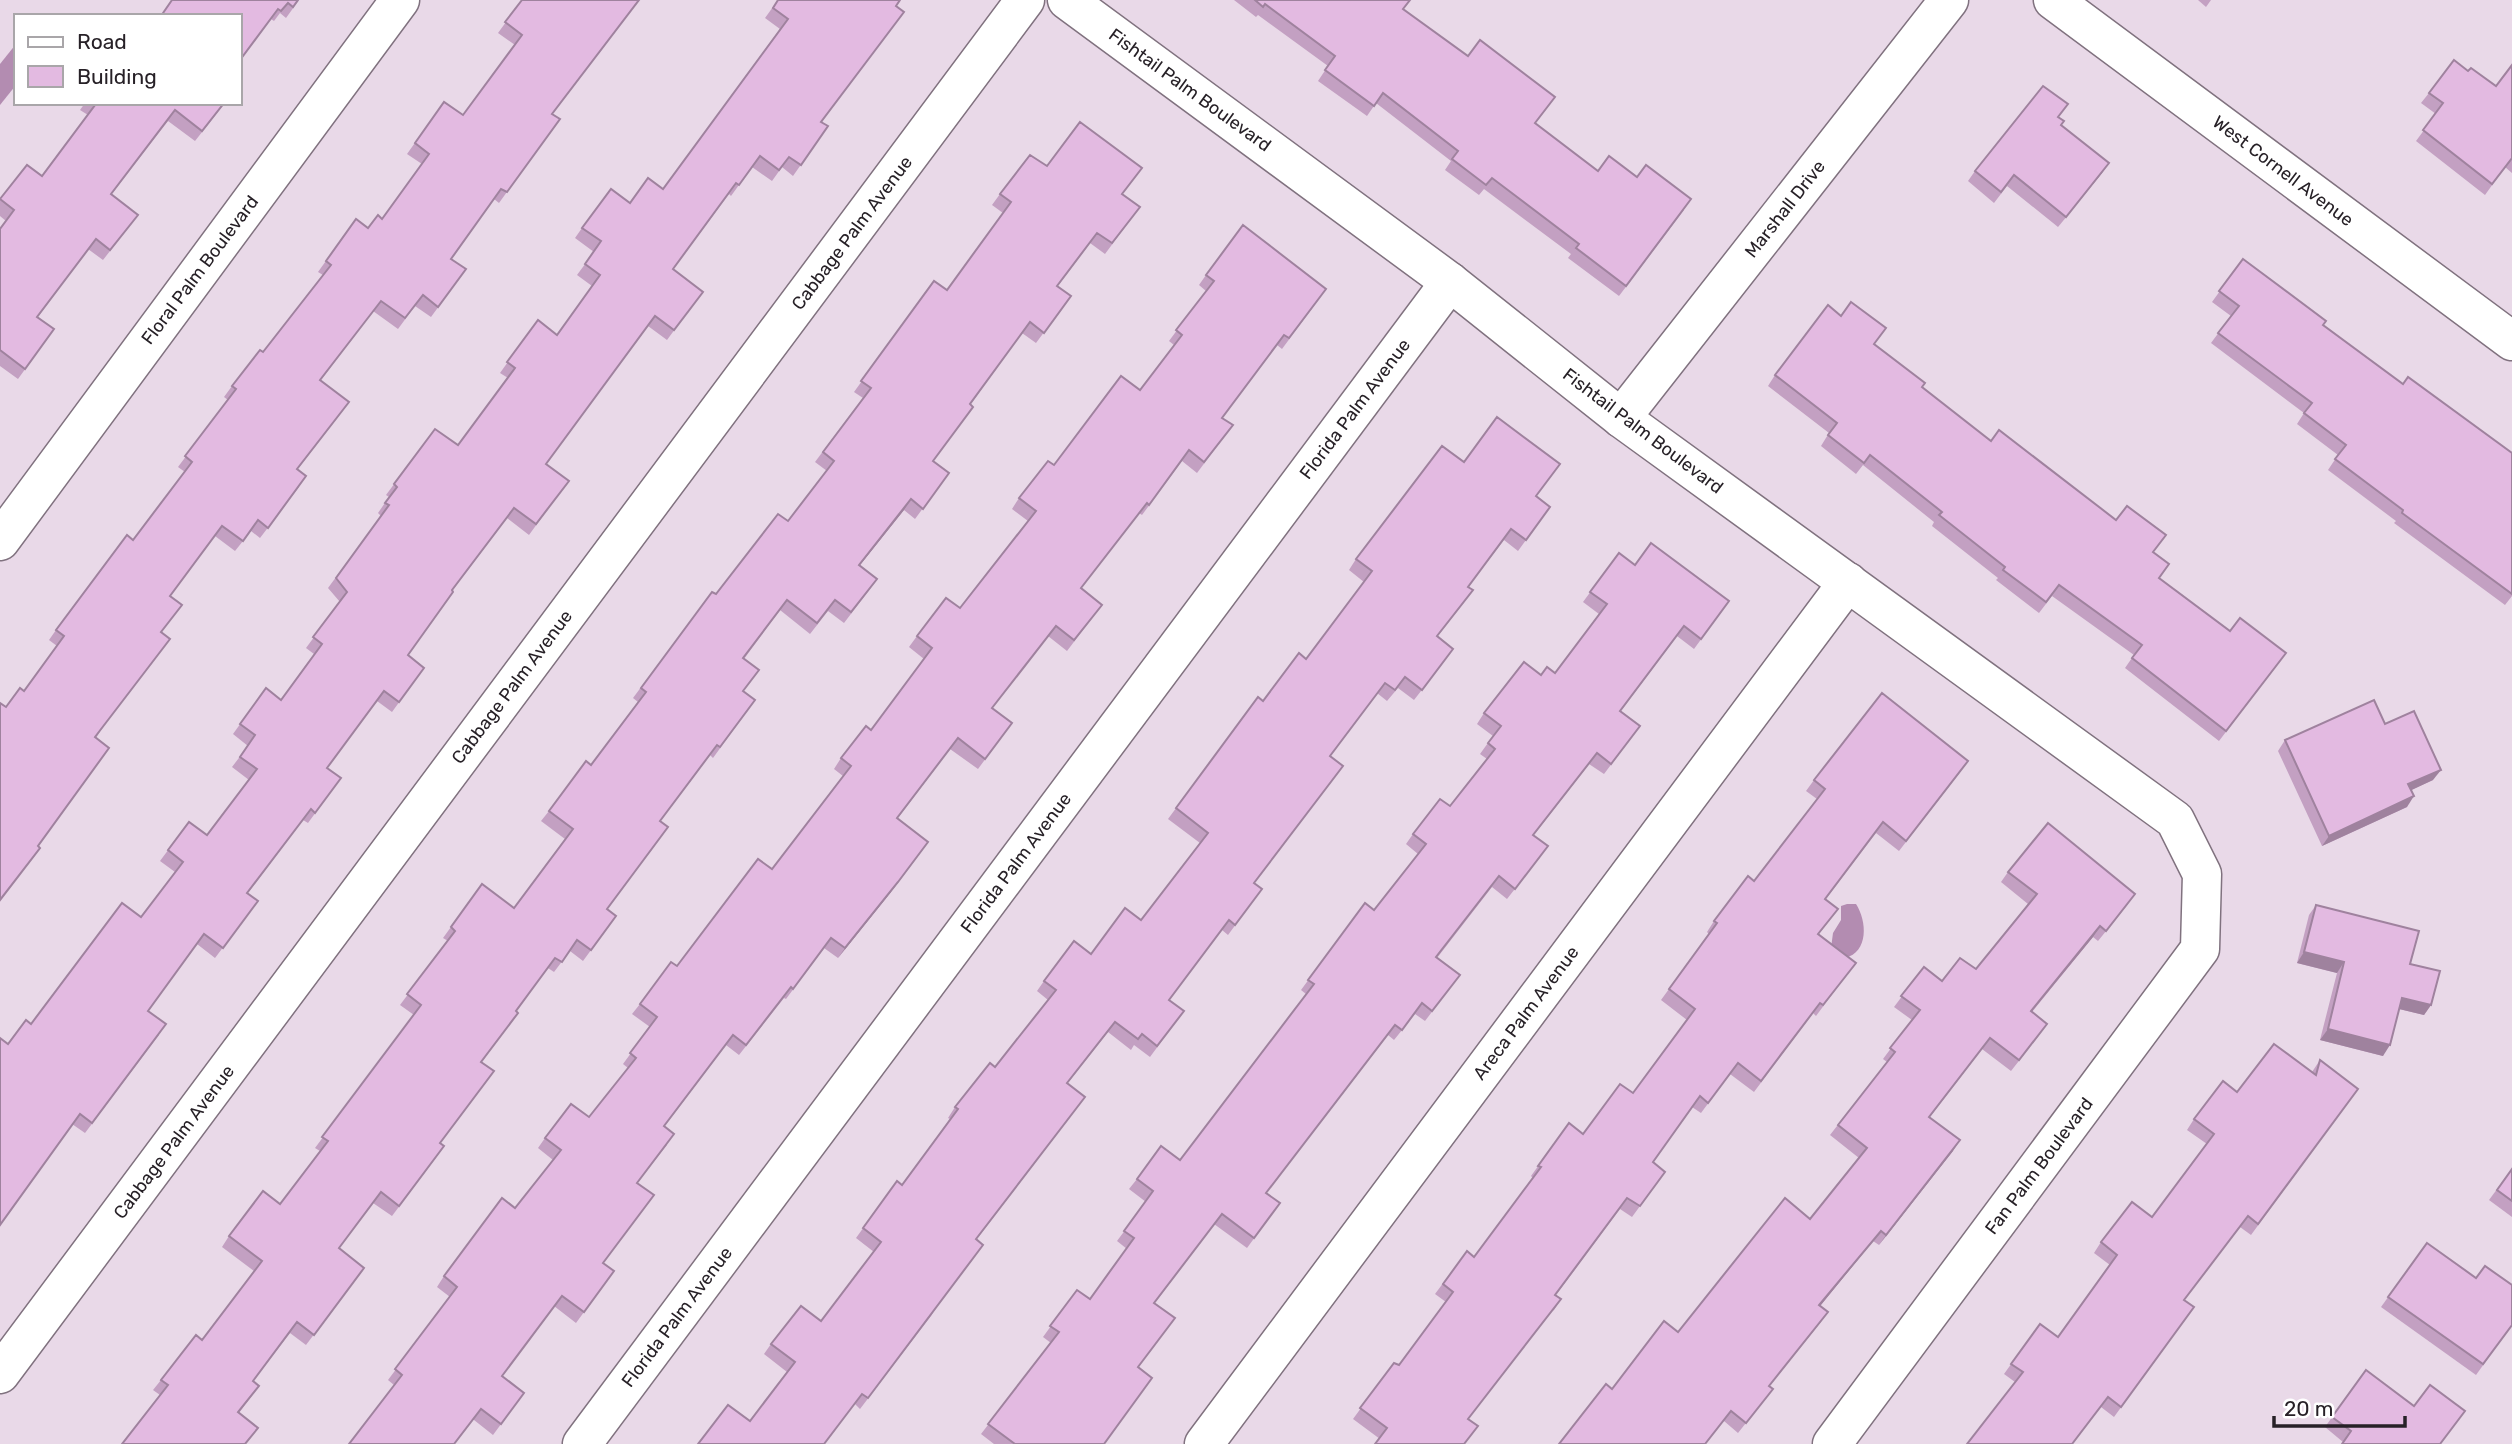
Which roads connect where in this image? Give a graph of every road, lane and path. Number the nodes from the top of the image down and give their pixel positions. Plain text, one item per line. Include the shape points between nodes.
1 (401, 0) edge
2 (1025, 0) edge
3 (1067, 0) edge
4 (1949, 0) edge
5 (2053, 0) edge
6 (1450, 282) junction
7 (2508, 330) edge
8 (1621, 418) junction
9 (0, 541) edge
10 (1848, 582) junction
11 (2202, 874) joint
12 (0, 1374) edge
13 (582, 1444) edge
14 (1204, 1444) edge
15 (1832, 1444) edge

1 - 9 street, Floral Palm Boulevard
2 - 12 street, Cabbage Palm Avenue
3 - 6 street, Fishtail Palm Boulevard
4 - 8 street, Marshall Drive
5 - 7 street, West Cornell Avenue
6 - 8 street, Fishtail Palm Boulevard
6 - 13 street, Florida Palm Avenue
8 - 10 street, Fishtail Palm Boulevard
10 - 11 street, Fishtail Palm Boulevard via 2175,820
10 - 14 street, Areca Palm Avenue
11 - 15 street, Fan Palm Boulevard via 2200,949

